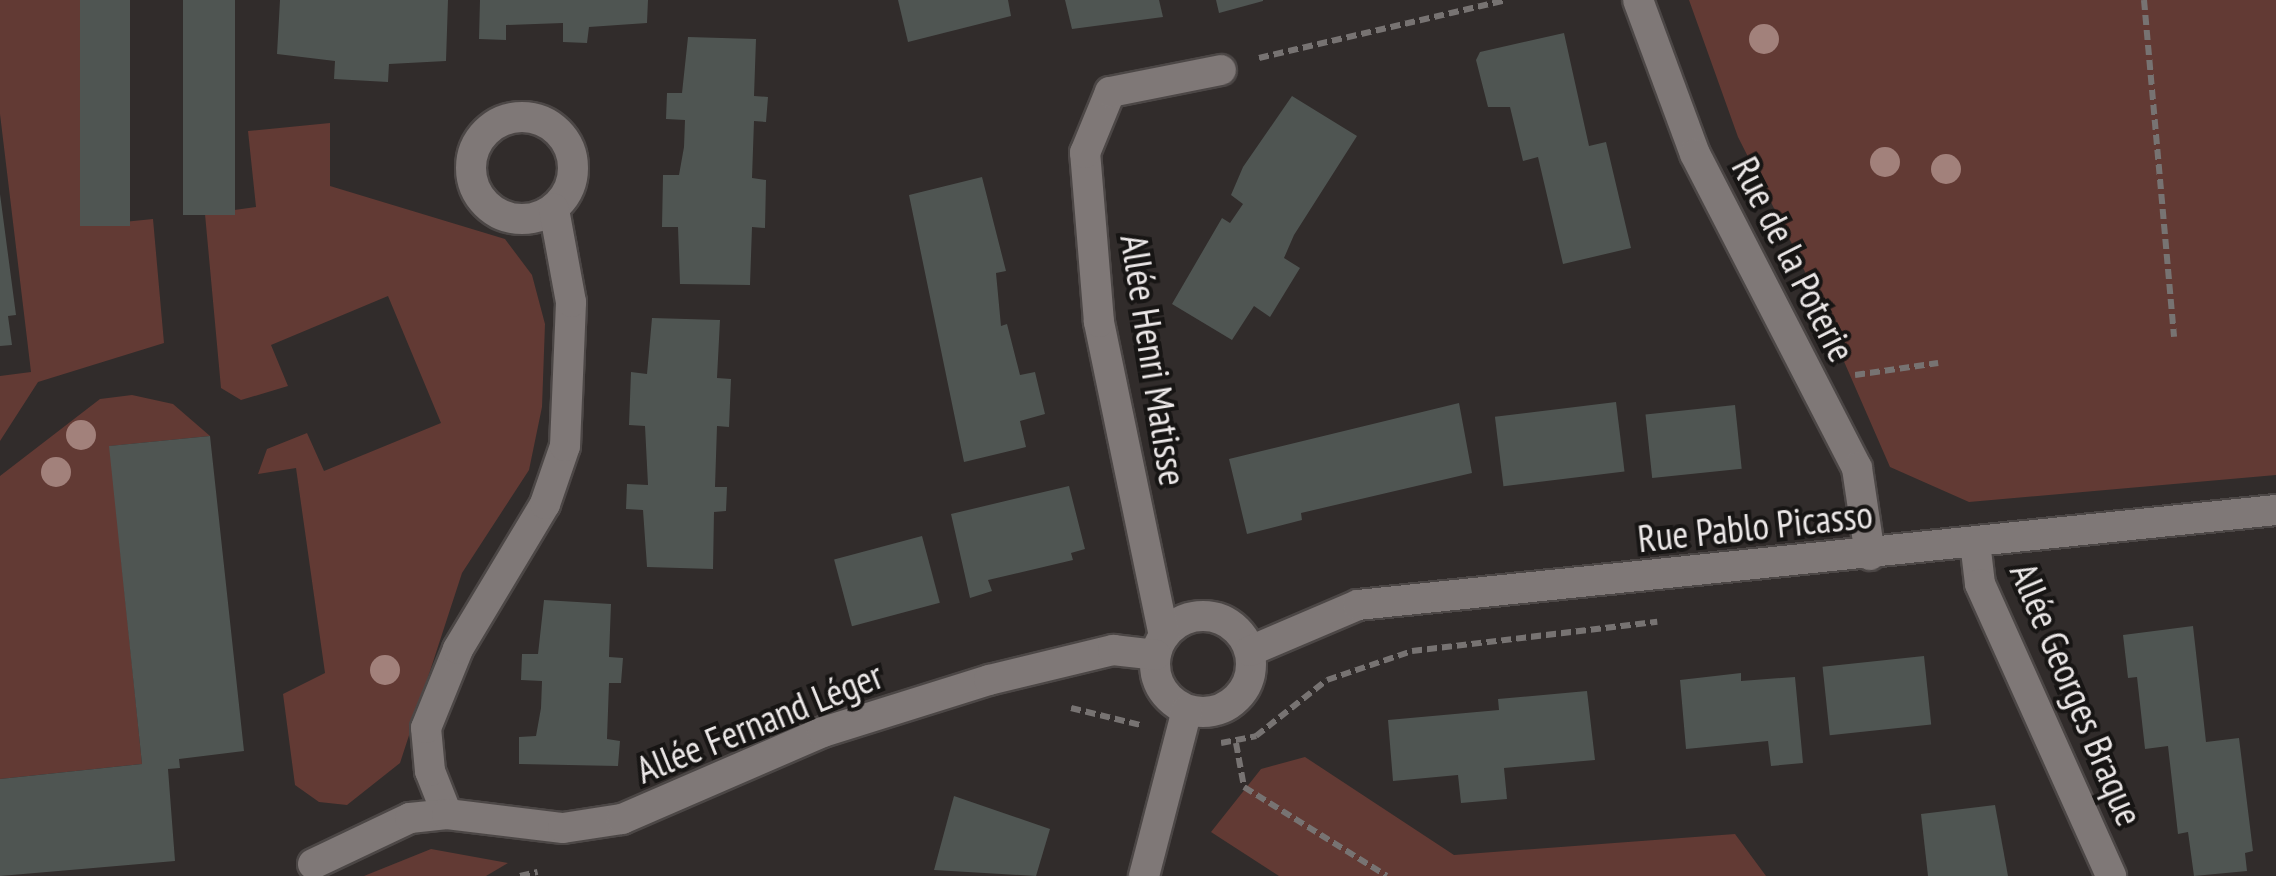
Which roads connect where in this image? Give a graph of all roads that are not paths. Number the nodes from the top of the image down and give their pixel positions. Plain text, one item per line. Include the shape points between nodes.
1 (1638, 0) edge
2 (1221, 70) road end
3 (554, 209) dead end
4 (2276, 510) edge
5 (1975, 542) junction
6 (1870, 555) junction
7 (1160, 645) junction
8 (1250, 651) junction
9 (1183, 723) junction
10 (446, 814) junction
11 (313, 864) dead end
12 (1144, 876) edge
13 (2111, 876) edge

1 - 6 street, Rue de la Poterie via 1695,154 1858,468
2 - 7 street, Allée Henri Matisse via 1110,92 1086,153 1099,322
3 - 10 street via 571,302 565,446 545,504 458,648 426,728 430,771
4 - 5 street, Rue Pablo Picasso
5 - 6 street, Rue Pablo Picasso
5 - 13 street, Allée Georges Braque via 1980,584
6 - 8 street, Rue Pablo Picasso via 1358,605
7 - 8 street via 1198,615 1236,628
7 - 9 street via 1162,690
7 - 10 street, Allée Fernand Léger via 989,680 823,732 622,819 563,828
8 - 9 street via 1251,674 1228,706
9 - 12 street
10 - 11 street, Allée Fernand Léger via 410,818

